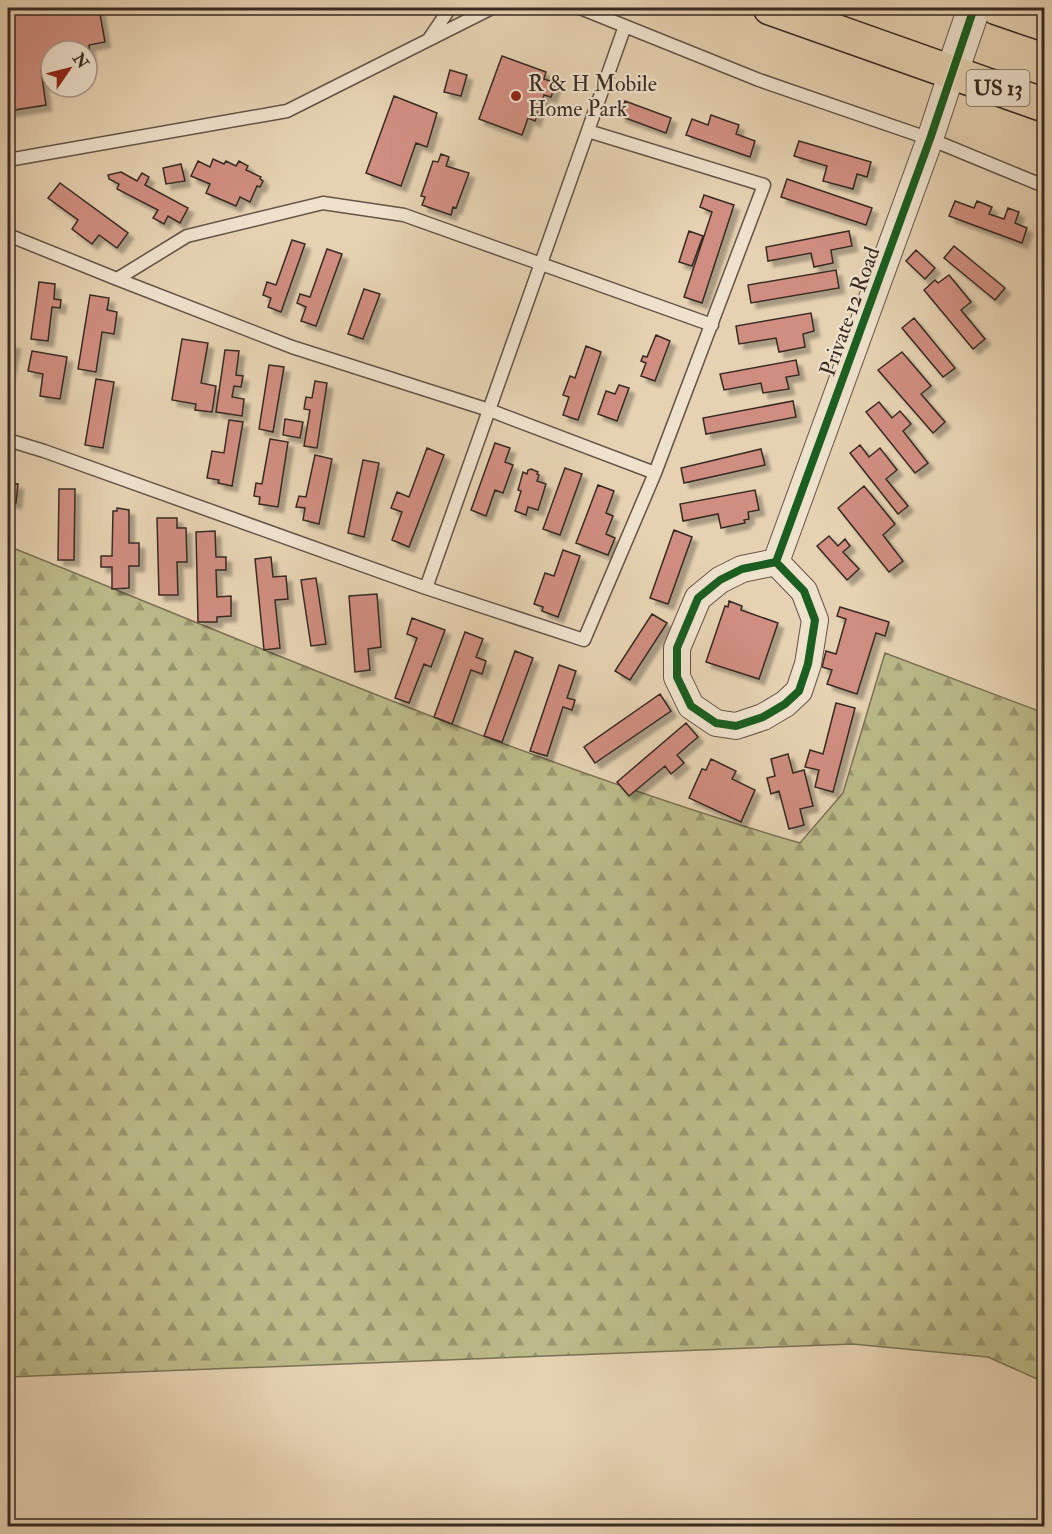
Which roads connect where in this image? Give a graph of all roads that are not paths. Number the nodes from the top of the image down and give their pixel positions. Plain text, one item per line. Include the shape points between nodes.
1 (450, 8) edge
2 (492, 8) edge
3 (580, 8) edge
4 (770, 8) edge
5 (974, 8) edge
6 (996, 8) edge
7 (1044, 24) edge
8 (625, 26) junction
9 (428, 40) junction
10 (952, 72) junction
11 (1044, 105) edge
12 (588, 131) junction
13 (930, 140) junction
14 (8, 160) edge
15 (1044, 186) edge
16 (8, 235) edge
17 (541, 262) junction
18 (117, 279) junction
19 (712, 325) junction
20 (489, 410) junction
21 (8, 440) edge
22 (655, 473) junction
23 (776, 562) junction
24 (426, 588) junction

1 - 9 lane
2 - 9 lane
3 - 8 lane
4 - 10 main road, US 13
5 - 10 street
6 - 7 main road
8 - 12 lane
8 - 13 lane via 759,80
9 - 14 lane via 287,111
10 - 11 main road, US 13
10 - 13 street, Private 12 Road
12 - 17 lane
12 - 19 lane via 764,185
13 - 15 lane
13 - 23 street, Private 12 Road
16 - 18 lane
17 - 18 lane via 404,215 323,203 187,236
17 - 19 lane
17 - 20 lane
18 - 20 lane via 292,347
19 - 22 lane
20 - 22 lane
20 - 24 lane
21 - 24 lane
22 - 24 lane via 584,640
23 - 23 street via 742,569 698,598 677,648 677,677 682,687 692,706 716,723 736,726 763,717 799,691 815,620 804,591

